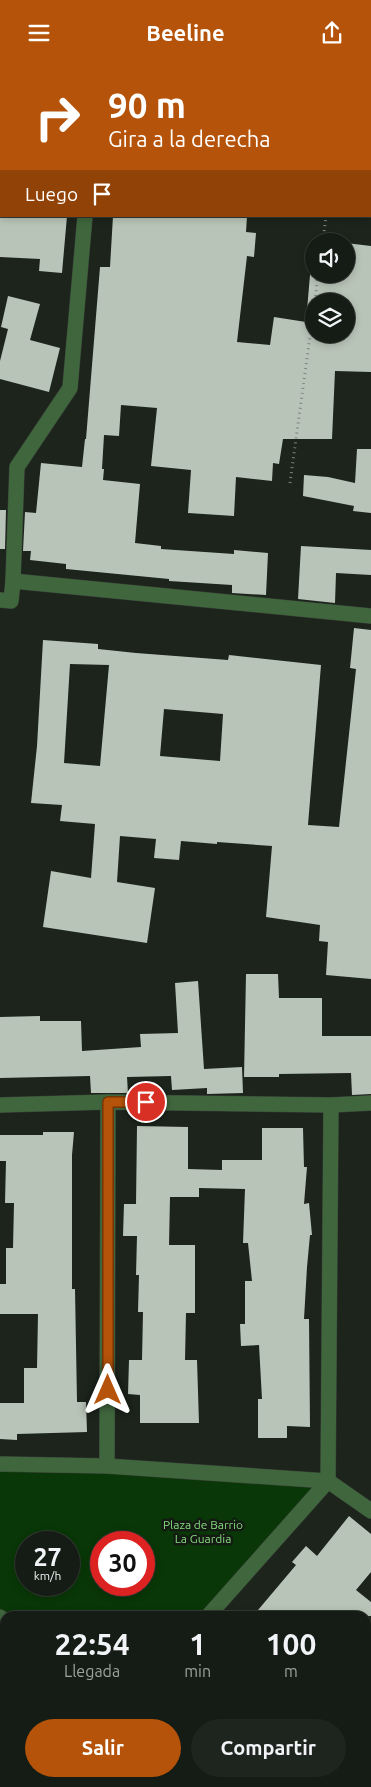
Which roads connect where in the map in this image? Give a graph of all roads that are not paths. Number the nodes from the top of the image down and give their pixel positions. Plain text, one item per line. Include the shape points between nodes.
1 (85, 217) edge
2 (13, 581) junction
3 (0, 600) edge
4 (371, 616) edge
5 (108, 1102) junction
6 (371, 1103) edge
7 (0, 1105) edge
8 (331, 1105) junction
9 (0, 1464) edge
10 (107, 1467) junction
11 (328, 1481) junction
12 (371, 1511) edge
13 (212, 1611) edge

1 - 2 street via 70,389 17,467
2 - 3 street via 11,601
2 - 4 street
5 - 7 street
5 - 8 street
5 - 10 street
6 - 8 street
8 - 11 street
9 - 10 street
10 - 11 street
11 - 12 street
11 - 13 street

